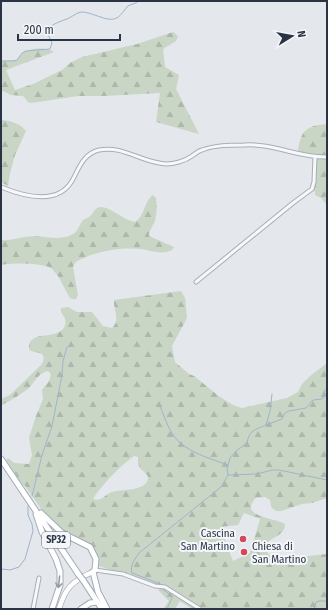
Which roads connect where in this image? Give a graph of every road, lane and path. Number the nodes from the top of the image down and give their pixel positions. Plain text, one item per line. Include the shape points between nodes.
1 (315, 157) junction
2 (327, 157) edge
3 (1, 187) edge
4 (196, 282) dead end
5 (1, 459) edge
6 (21, 488) junction
7 (32, 504) junction
8 (94, 571) junction
9 (39, 578) dead end
10 (97, 602) junction
11 (33, 609) edge
12 (52, 609) edge
13 (59, 609) edge
14 (81, 609) edge
15 (102, 609) edge
16 (107, 609) edge
17 (200, 609) edge

1 - 2 street
1 - 3 street via 280,148 248,144 204,149 187,159 168,164 156,163 117,150 101,150 86,157 69,184 58,195 32,197
1 - 4 street via 312,189
5 - 6 main road, SP32
6 - 7 main road, SP32
6 - 8 main road via 42,515 58,530 89,546 96,559
7 - 10 main road, SP32, bridge
7 -> 12 main road via 59,567 60,585
8 - 13 street via 70,585
8 - 16 main road via 98,592
8 - 17 street via 123,574 163,587
9 - 11 street
10 - 14 main road
10 - 15 main road, SP32

